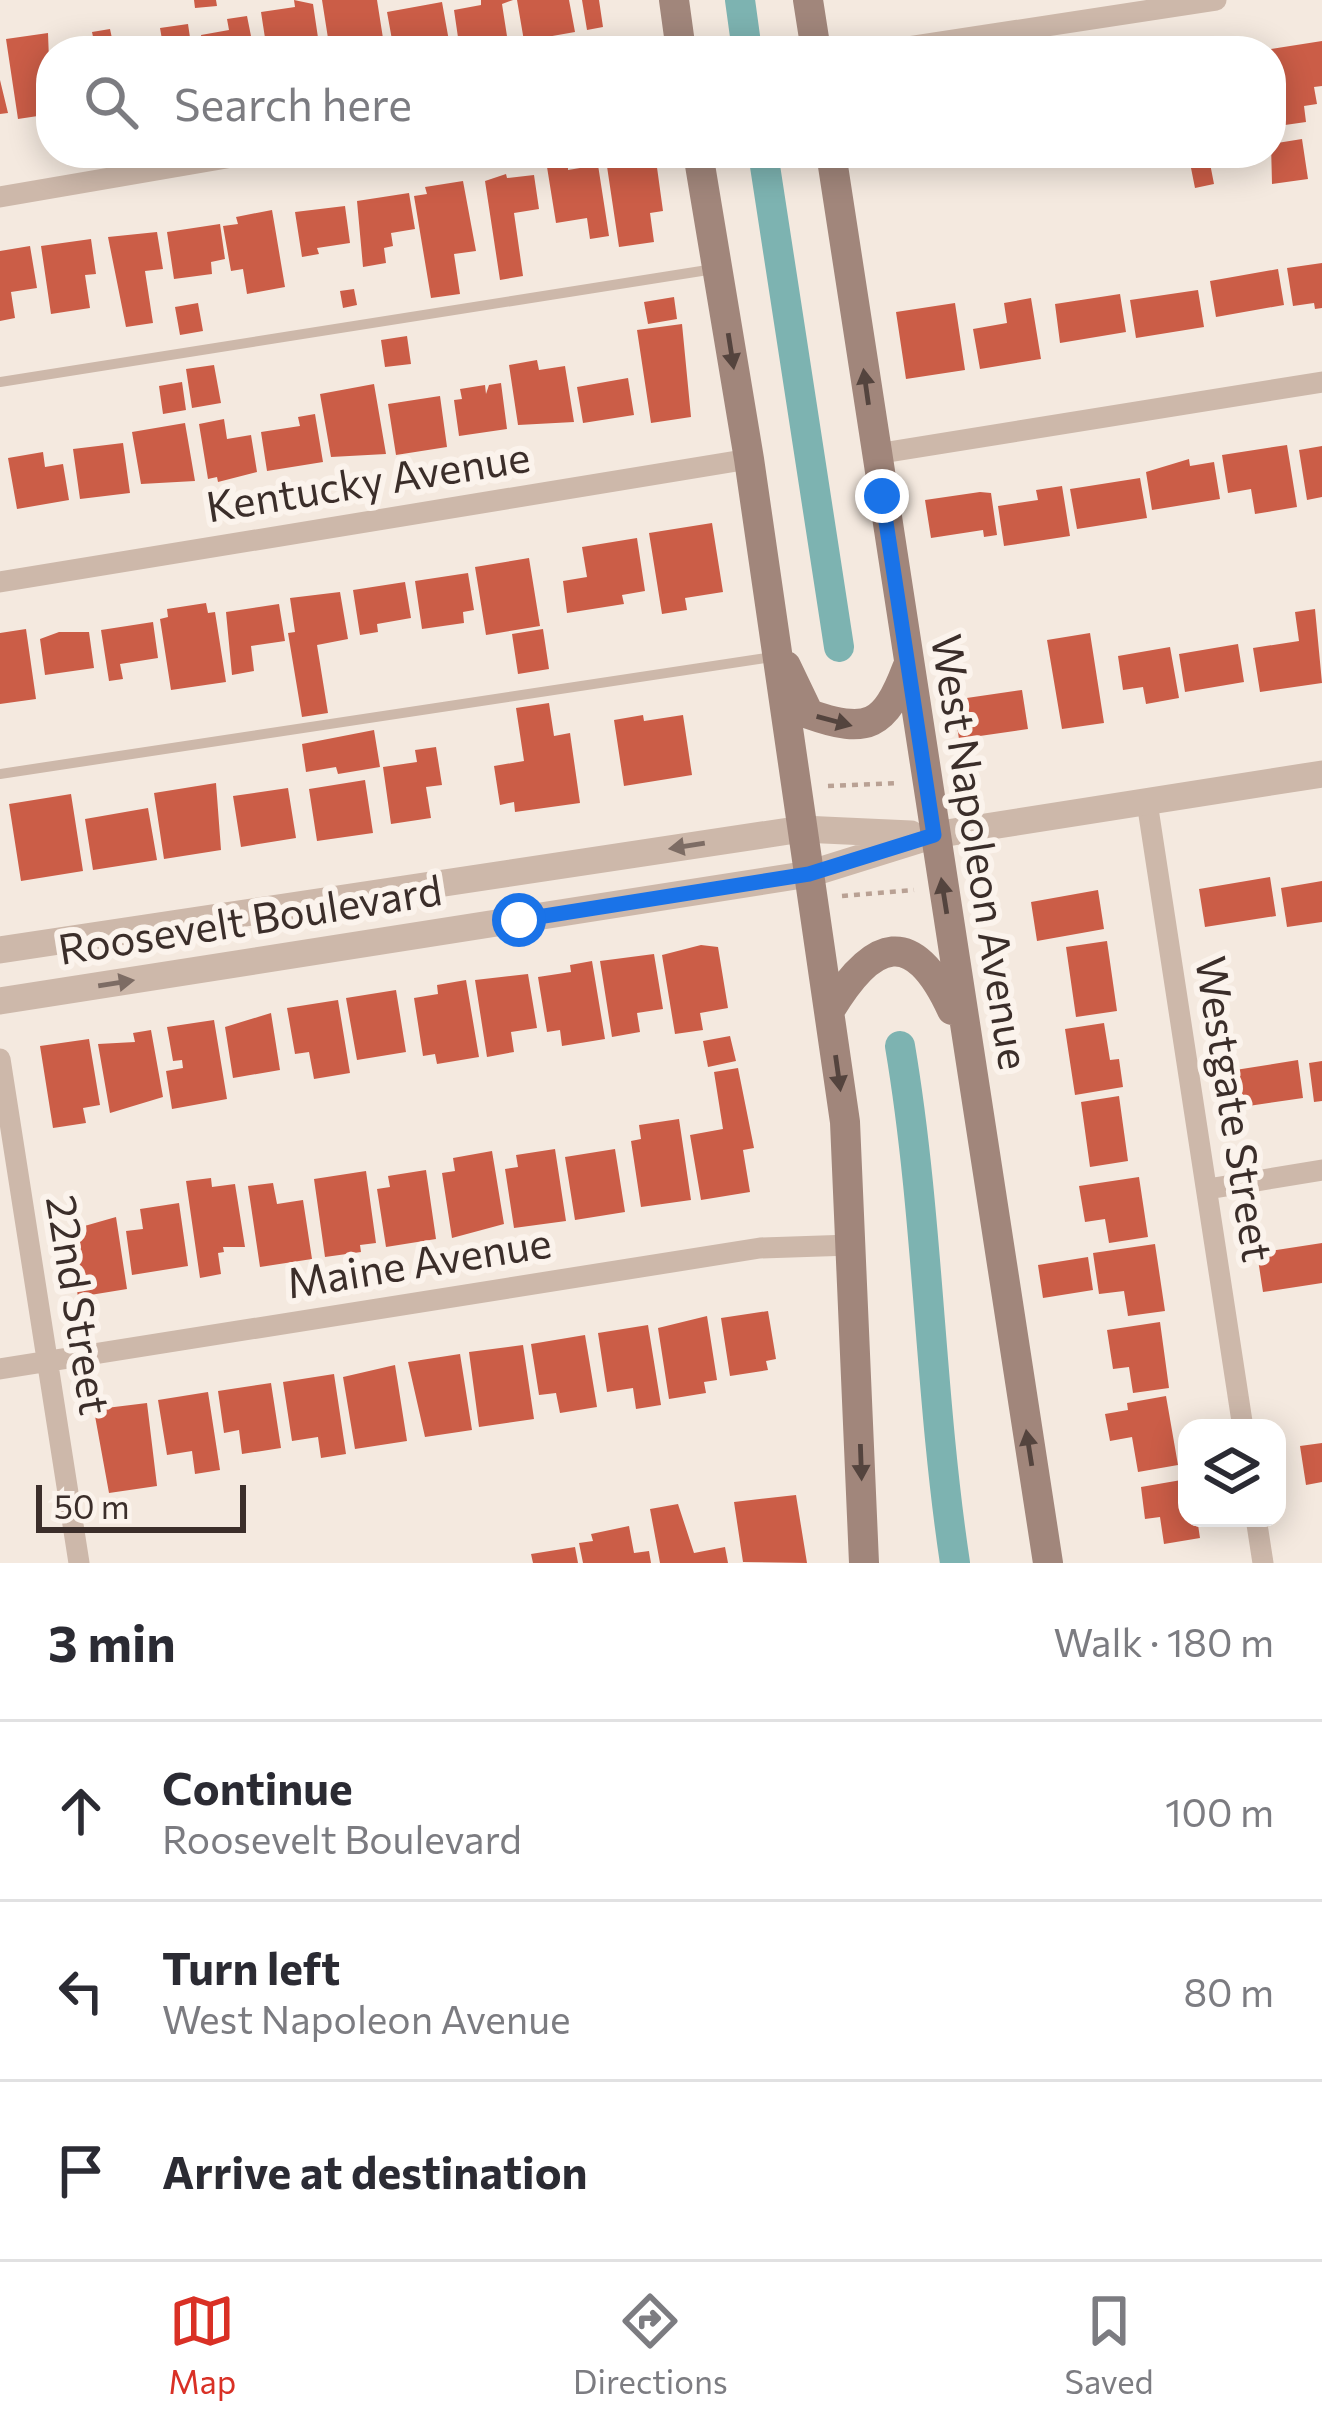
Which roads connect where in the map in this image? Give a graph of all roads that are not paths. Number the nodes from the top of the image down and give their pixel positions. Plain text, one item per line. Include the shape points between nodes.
1 (674, 0) edge
2 (808, 0) edge
3 (1216, 0) edge
4 (680, 36) edge
5 (814, 36) edge
6 (980, 36) edge
7 (168, 168) edge
8 (700, 168) edge
9 (833, 168) edge
10 (0, 197) edge
11 (717, 269) junction
12 (0, 382) edge
13 (1322, 382) edge
14 (876, 454) junction
15 (749, 459) junction
16 (0, 582) edge
17 (774, 648) junction
18 (908, 665) junction
19 (0, 774) edge
20 (1322, 774) edge
21 (1147, 802) junction
22 (802, 829) junction
23 (934, 835) junction
24 (809, 874) junction
25 (0, 950) edge
26 (0, 1001) edge
27 (830, 1010) junction
28 (967, 1043) junction
29 (0, 1059) edge
30 (1322, 1170) edge
31 (1208, 1189) junction
32 (851, 1245) junction
33 (47, 1362) junction
34 (0, 1370) edge
35 (1242, 1419) edge
36 (1257, 1527) edge
37 (79, 1563) edge
38 (864, 1563) edge
39 (1048, 1563) edge
40 (1263, 1563) edge

1 - 4 main road
2 - 5 main road
3 - 6 street
7 - 10 street
8 - 11 main road
14 -> 9 main road, West Napoleon Avenue
11 - 12 lane
11 -> 15 main road
13 - 14 street
14 - 18 main road, West Napoleon Avenue
15 - 16 street, Kentucky Avenue
15 - 17 main road
17 -> 18 main road via 809,714 847,728 872,723 894,704
17 - 19 lane
17 - 22 main road
18 - 23 main road, West Napoleon Avenue
20 - 21 street, Roosevelt Boulevard
21 - 23 street, Roosevelt Boulevard
21 - 31 street, Westgate Street
22 - 23 street, Roosevelt Boulevard
22 - 24 main road
22 -> 25 street, Roosevelt Boulevard
23 - 24 street, Roosevelt Boulevard
28 -> 23 main road, West Napoleon Avenue
26 -> 24 street, Roosevelt Boulevard
24 - 27 main road
27 - 28 main road via 856,967 901,951 934,971
27 -> 32 main road
39 -> 28 main road, West Napoleon Avenue
29 - 33 street, 22nd Street
30 - 31 street
31 - 35 street, Westgate Street
32 - 33 street, Maine Avenue via 760,1248
32 -> 38 main road
33 - 34 street, Maine Avenue
33 - 37 street, 22nd Street
36 - 40 street

